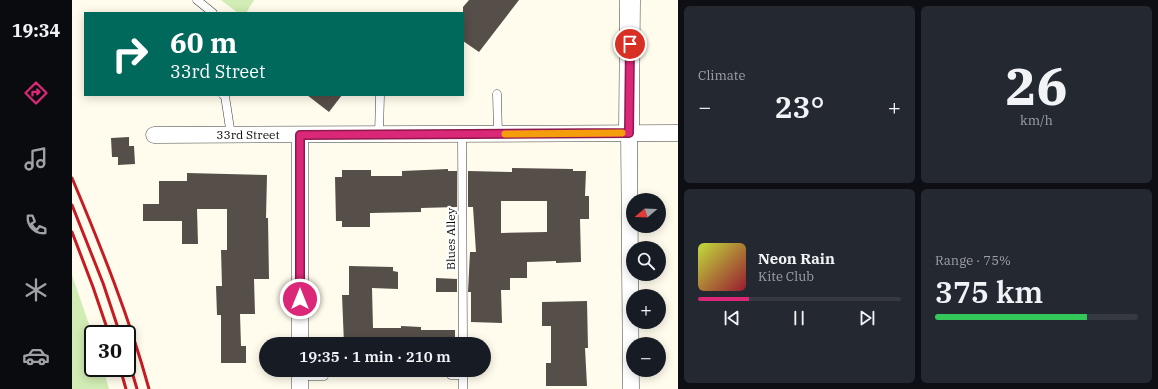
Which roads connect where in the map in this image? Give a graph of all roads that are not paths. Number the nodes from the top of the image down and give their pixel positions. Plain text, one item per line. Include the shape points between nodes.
1 (197, 0) edge
2 (630, 0) edge
3 (212, 12) edge
4 (497, 94) dead end
5 (225, 96) edge
6 (380, 96) edge
7 (629, 133) junction
8 (678, 133) edge
9 (379, 134) junction
10 (462, 134) junction
11 (498, 134) junction
12 (154, 135) dead end
13 (230, 135) junction
14 (300, 135) junction
15 (300, 337) edge
16 (463, 337) edge
17 (312, 377) edge
18 (463, 377) edge
19 (300, 378) edge
20 (463, 389) edge
21 (631, 389) edge

1 - 3 lane
2 - 7 street
4 - 11 lane
5 - 13 lane
6 - 9 lane
7 - 8 street, 33rd Street
7 - 11 street, 33rd Street
7 - 21 street
9 - 10 street, 33rd Street
9 - 14 street, 33rd Street
10 - 11 street, 33rd Street
10 - 16 lane, Blues Alley
12 - 13 street, 33rd Street
13 - 14 street, 33rd Street
14 - 15 street
17 - 19 lane
18 - 20 lane

